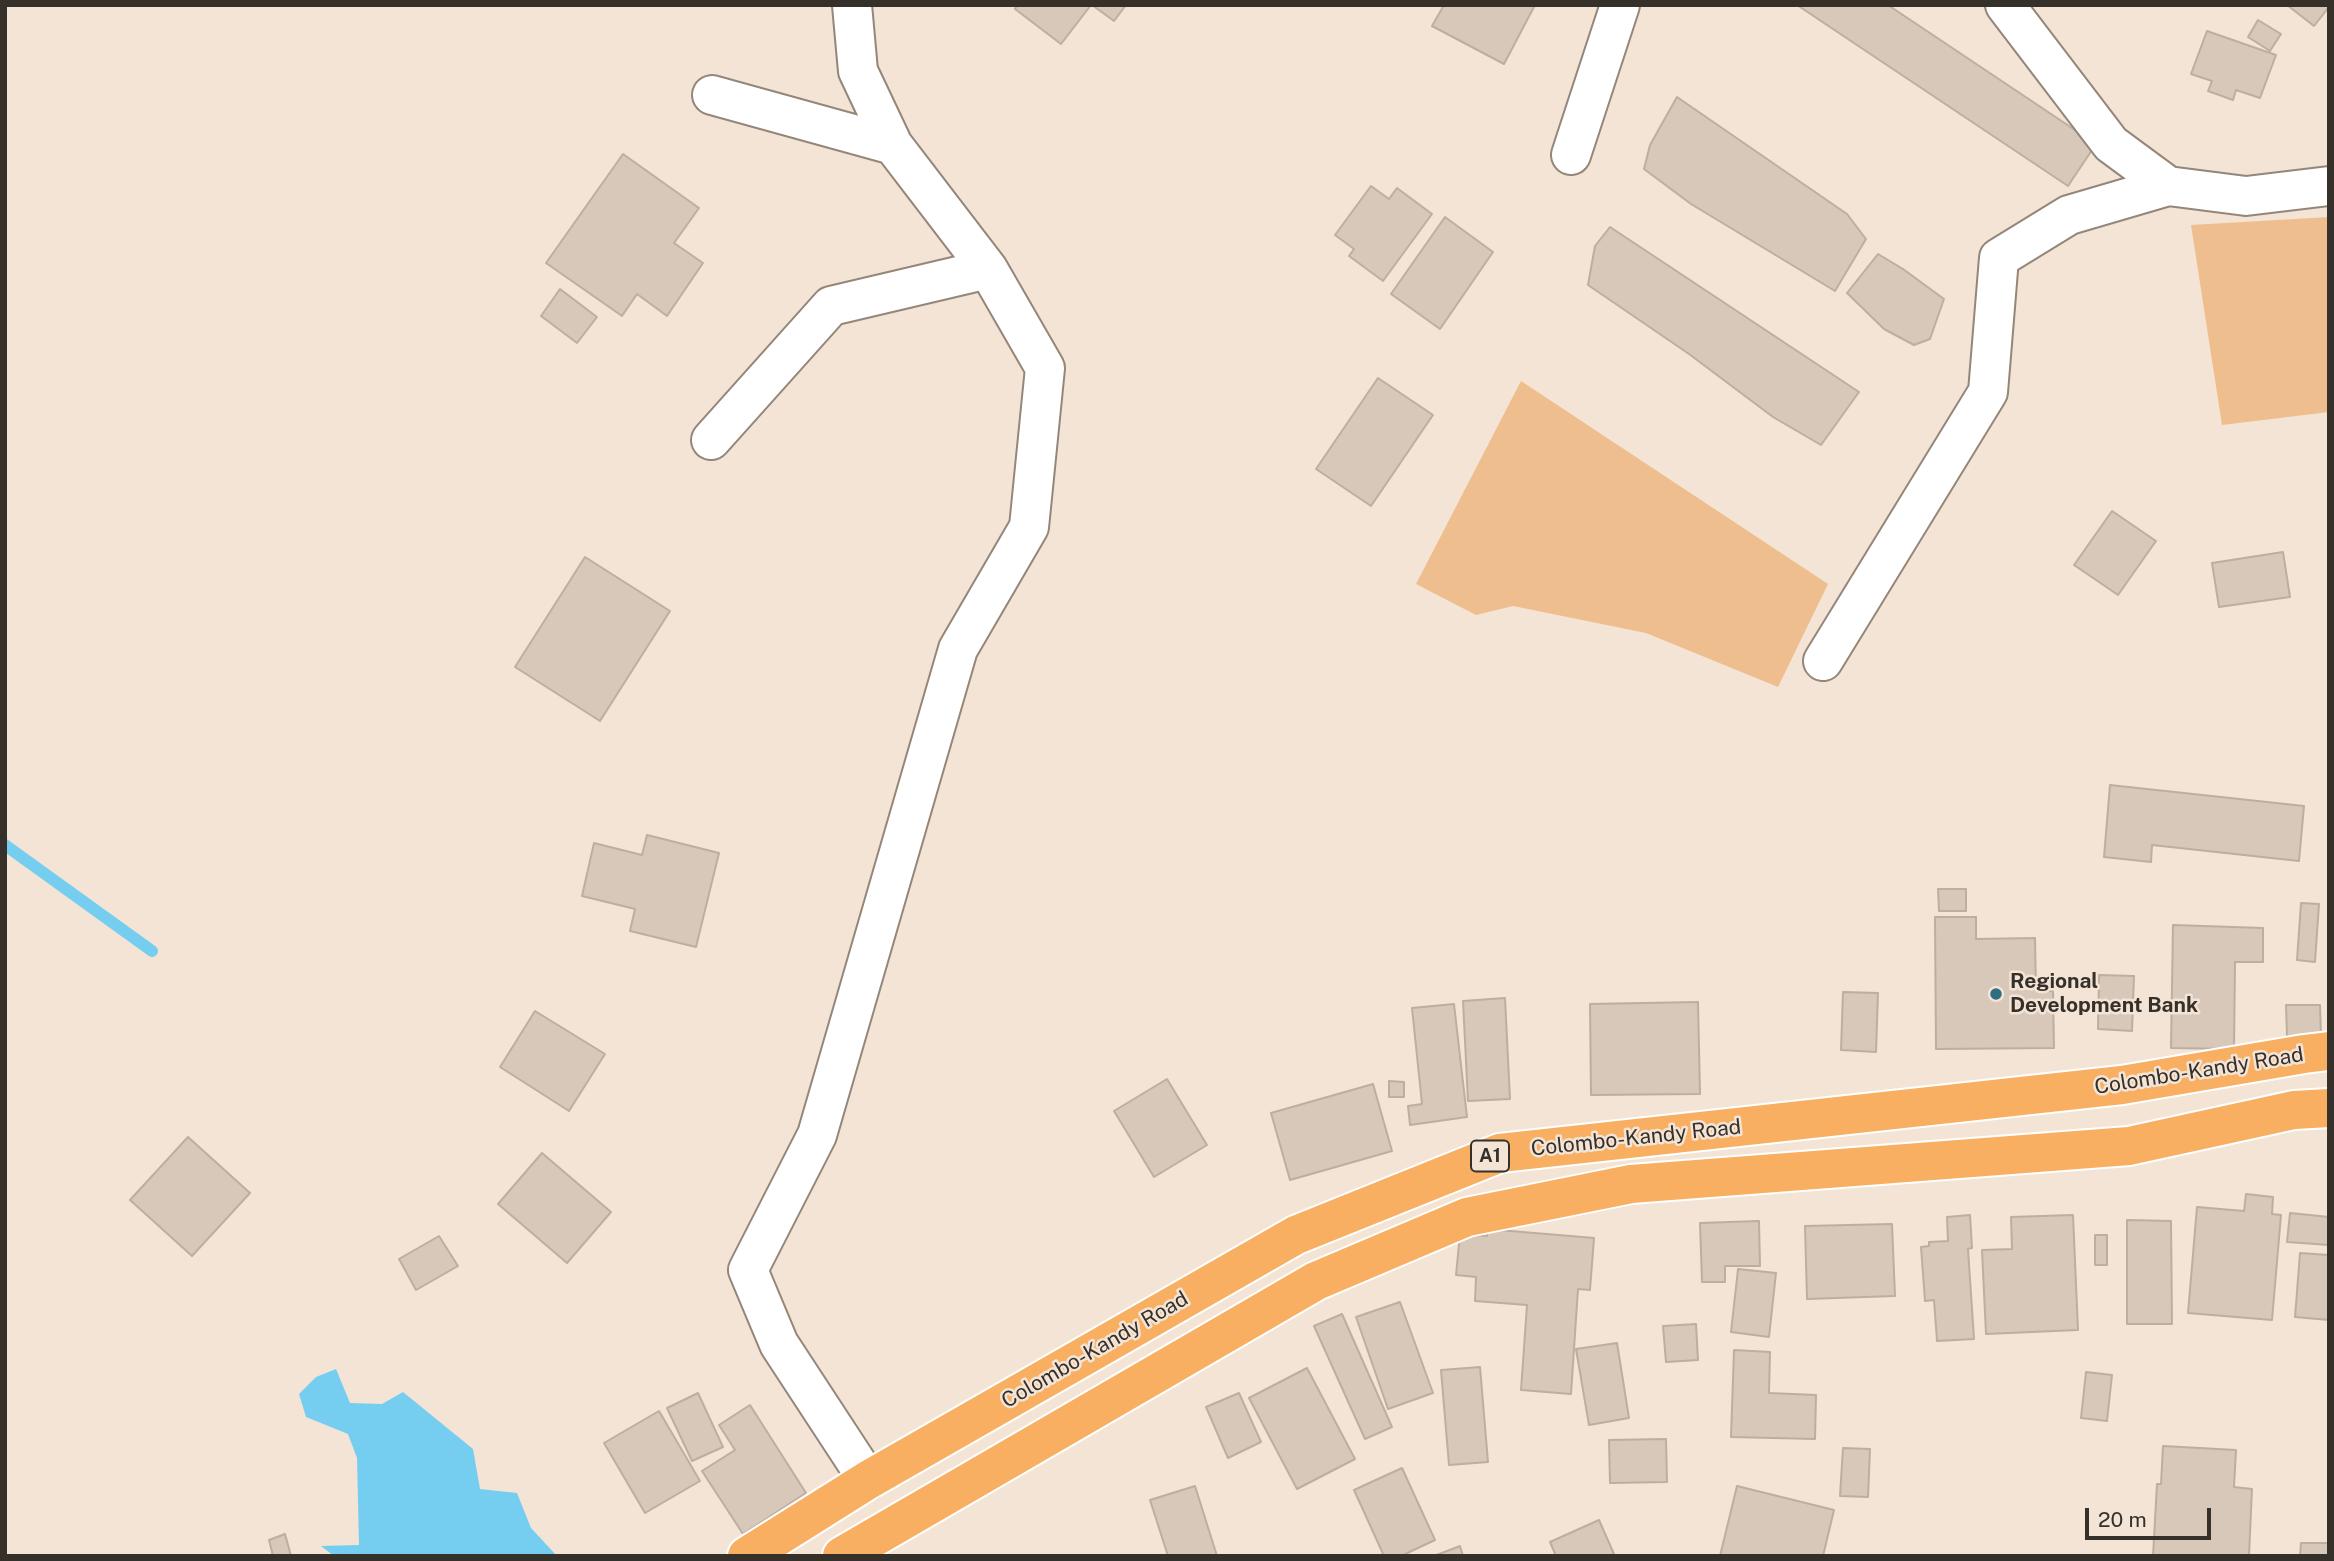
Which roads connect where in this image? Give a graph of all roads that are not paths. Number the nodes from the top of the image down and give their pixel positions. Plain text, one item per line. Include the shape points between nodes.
1 (852, 5) edge
2 (1620, 5) edge
3 (2005, 5) edge
4 (712, 95) dead end
5 (893, 145) junction
6 (1571, 155) dead end
7 (2168, 186) junction
8 (2329, 186) edge
9 (988, 269) junction
10 (711, 440) dead end
11 (1823, 661) dead end
12 (2329, 1051) edge
13 (2122, 1085) junction
14 (2329, 1108) edge
15 (2129, 1146) junction
16 (868, 1480) junction
17 (786, 1546) edge
18 (747, 1556) edge
19 (842, 1556) edge

1 - 5 street via 858,71
2 - 6 street
3 - 7 street via 2111,144
4 - 5 street
5 - 9 street
7 - 8 street via 2246,196
7 - 11 street via 2068,215 1999,258 1988,392
9 - 10 street via 831,306
9 - 16 street via 1045,368 1028,527 958,649 817,1135 748,1270 779,1344
12 - 13 highway, Colombo-Kandy Road / A1
13 - 15 highway
13 - 16 highway, Colombo-Kandy Road / A1 via 1500,1153 1296,1235
14 - 15 highway via 2294,1110
15 - 19 highway via 1631,1184 1467,1217 1316,1281
16 - 17 highway, Colombo-Kandy Road / A1
17 - 18 highway, Colombo-Kandy Road / A1

